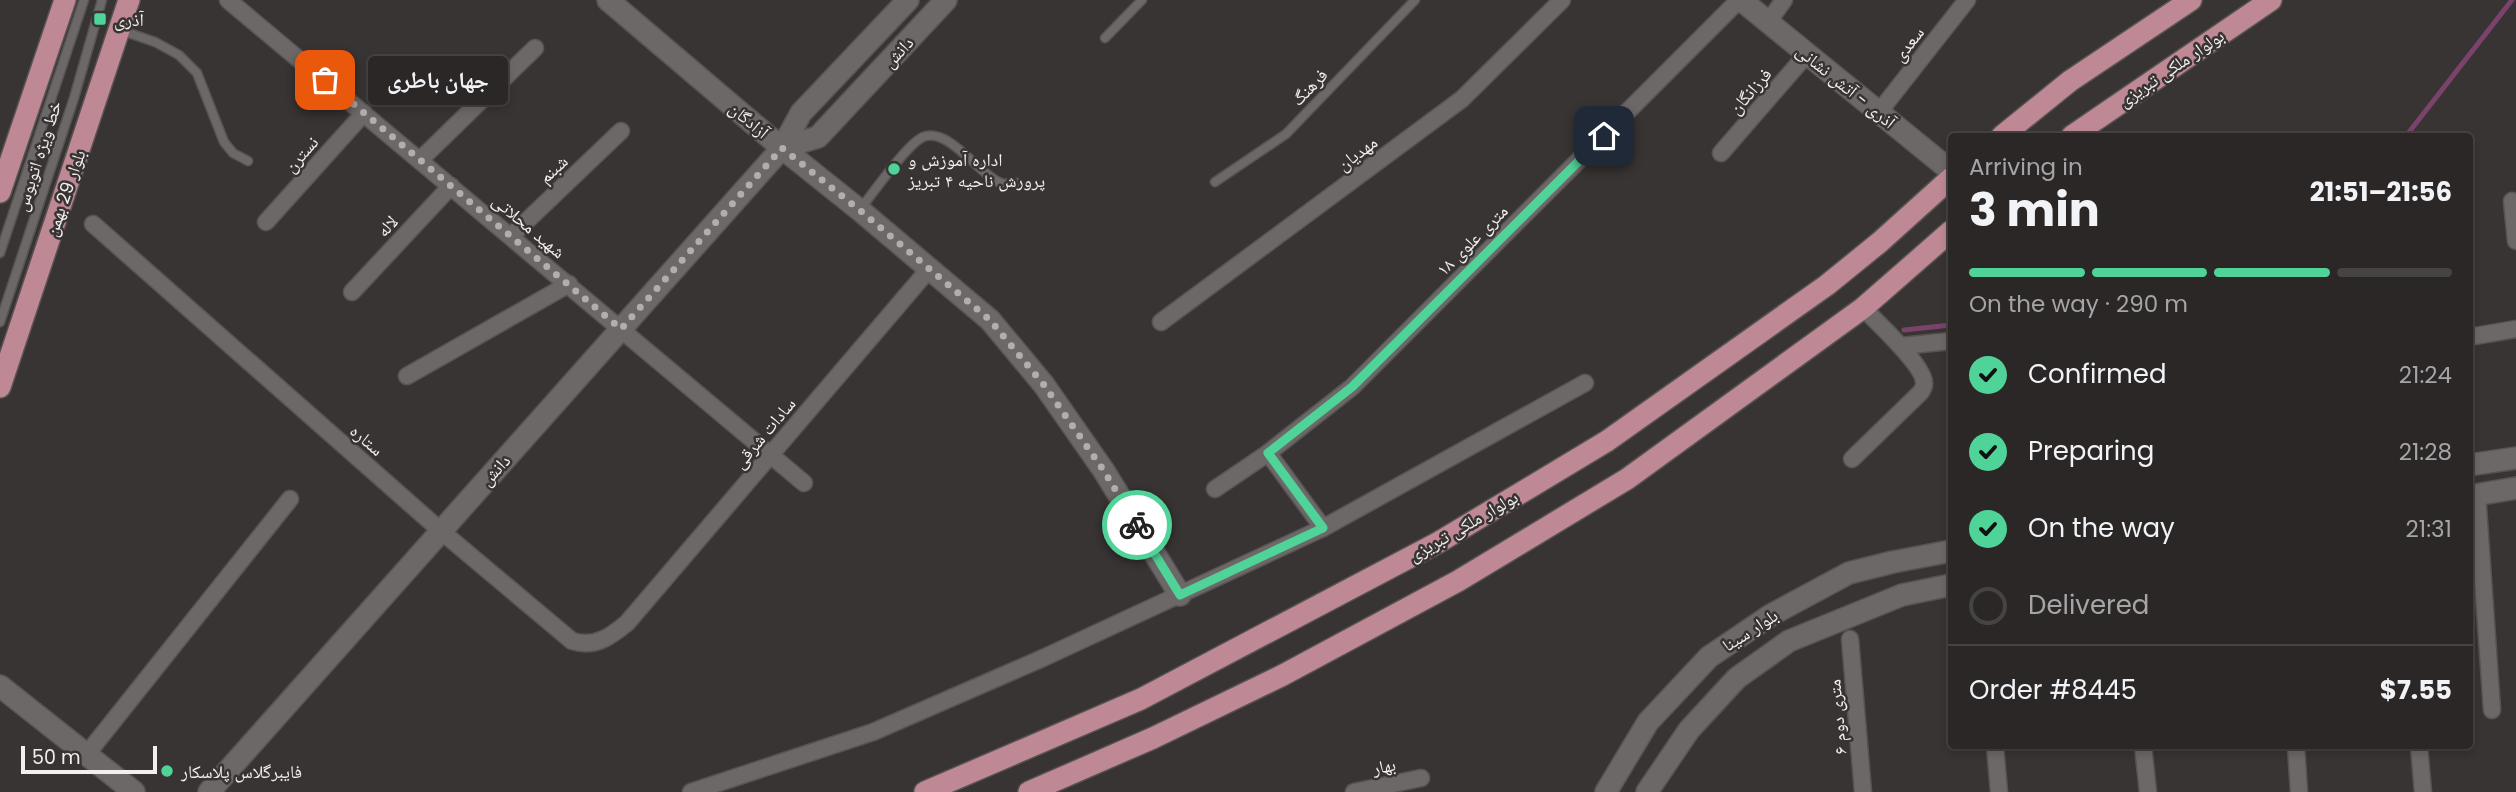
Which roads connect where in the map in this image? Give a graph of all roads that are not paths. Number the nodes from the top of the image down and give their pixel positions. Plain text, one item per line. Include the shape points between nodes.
1 (65, 0) edge
2 (84, 0) edge
3 (102, 0) edge
4 (130, 0) edge
5 (228, 0) edge
6 (908, 0) edge
7 (946, 0) edge
8 (1142, 0) edge
9 (1415, 0) edge
10 (1562, 0) edge
11 (1740, 0) edge
12 (1784, 0) edge
13 (1967, 0) edge
14 (2191, 0) edge
15 (2272, 0) edge
16 (615, 2) edge
17 (1768, 22) junction
18 (120, 30) junction
19 (1105, 38) dead end
20 (535, 48) dead end
21 (1807, 54) junction
22 (364, 113) junction
23 (1879, 113) junction
24 (621, 131) dead end
25 (2006, 133) edge
26 (2076, 133) edge
27 (782, 148) junction
28 (1721, 153) dead end
29 (420, 160) junction
30 (248, 161) dead end
31 (1948, 169) edge
32 (1948, 181) edge
33 (1214, 182) dead end
34 (1017, 183) dead end
35 (451, 186) junction
36 (0, 192) edge
37 (2512, 201) dead end
38 (859, 210) junction
39 (266, 222) dead end
40 (93, 224) dead end
41 (1948, 234) edge
42 (511, 236) junction
43 (2516, 241) edge
44 (0, 253) edge
45 (930, 268) junction
46 (569, 284) junction
47 (352, 292) dead end
48 (1863, 308) junction
49 (0, 322) edge
50 (1161, 322) dead end
51 (621, 329) junction
52 (2516, 329) edge
53 (2473, 336) edge
54 (1948, 341) edge
55 (1901, 346) junction
56 (407, 376) dead end
57 (1585, 383) dead end
58 (0, 387) edge
59 (1268, 453) junction
60 (771, 455) junction
61 (2516, 458) edge
62 (1852, 459) dead end
63 (2473, 464) edge
64 (804, 483) dead end
65 (2516, 488) edge
66 (1215, 489) dead end
67 (2473, 495) edge
68 (290, 499) dead end
69 (1323, 528) junction
70 (441, 531) junction
71 (1948, 552) edge
72 (1893, 562) junction
73 (1948, 586) edge
74 (1180, 595) junction
75 (1902, 595) junction
76 (627, 624) joint
77 (1850, 639) dead end
78 (0, 686) edge
79 (2492, 710) dead end
80 (1995, 749) edge
81 (2144, 749) edge
82 (2296, 749) edge
83 (2419, 749) edge
84 (87, 754) junction
85 (1421, 778) dead end
86 (134, 792) edge
87 (209, 792) edge
88 (691, 792) edge
89 (925, 792) edge
90 (1029, 792) edge
91 (1354, 792) edge
92 (1606, 792) edge
93 (1647, 792) edge
94 (1863, 792) edge
95 (1999, 792) edge
96 (2148, 792) edge
97 (2300, 792) edge
98 (2423, 792) edge

1 - 36 main road
2 - 44 lane, خط ویژه اتوبوس
3 - 49 lane, خط ویژه اتوبوس
4 - 18 main road, بلوار 29 بهمن
5 - 22 street, شهید محلاتی
6 - 27 street, دانش via 801,113
7 - 27 street, دانش via 818,137
8 - 19 lane
9 - 33 lane, فرهنگ via 1286,134
10 - 50 street, مهدیان via 1462,99
11 - 17 street, آذرى - آتش نشانى
11 - 59 street, ۱۸ متری علوی via 1352,387
12 - 17 street
13 - 23 street, سعدی
14 - 25 main road via 2070,81
15 - 26 main road, بولوار ملکی تبریزی
16 - 27 street, آزادگان
17 - 21 street, آذرى - آتش نشانى
18 - 30 lane via 155,42 197,73 224,142
18 - 58 main road, بلوار 29 بهمن
20 - 29 street
21 - 23 street, آذرى - آتش نشانى
21 - 28 street, فرزانگان
22 - 29 street, شهید محلاتی
22 - 39 street, نسترن
23 - 31 street, آذرى - آتش نشانى
24 - 42 street, شبنم
27 - 38 street, آزادگان
27 - 51 street, دانش
29 - 35 street, شهید محلاتی
32 - 89 main road, بولوار ملکی تبریزی via 1827,285 1607,441 1439,542 1141,699
34 - 38 lane via 999,182 945,139 932,135 910,147
35 - 42 street, شهید محلاتی
35 - 47 street, لاله
37 - 43 street
38 - 45 street, آزادگان
40 - 70 street, ستاره
41 - 48 main road
42 - 46 street, شهید محلاتی
45 - 60 street, سادات شرقی
45 - 74 street, آزادگان via 990,320 1044,385 1104,471
46 - 51 street, شهید محلاتی
46 - 56 street
48 - 55 street
48 - 90 main road via 1627,479 1458,581 1283,675
51 - 60 street, شهید محلاتی
51 - 70 street, دانش
52 - 53 street
54 - 55 street
55 - 62 street via 1925,384
57 - 69 street
59 - 66 street, ۱۸ متری علوی
59 - 69 street
60 - 64 street, شهید محلاتی
60 - 76 street, سادات شرقی
61 - 63 street
65 - 67 street
67 - 79 street
68 - 84 street
69 - 74 street
70 - 76 street, ستاره via 572,641 602,641
70 - 87 street, دانش
71 - 72 street, بلوار سینا
72 - 75 street
72 - 92 street, بلوار سینا via 1849,573 1772,615 1709,657 1648,722
73 - 75 street, بلوار سینا
74 - 88 street via 873,732
75 - 93 street, بلوار سینا via 1789,640 1737,678 1689,730
77 - 94 street, ۶ متری دوم
78 - 84 street
80 - 95 street
81 - 96 street
82 - 97 street
83 - 98 street
84 - 86 street
85 - 91 street, بهار

